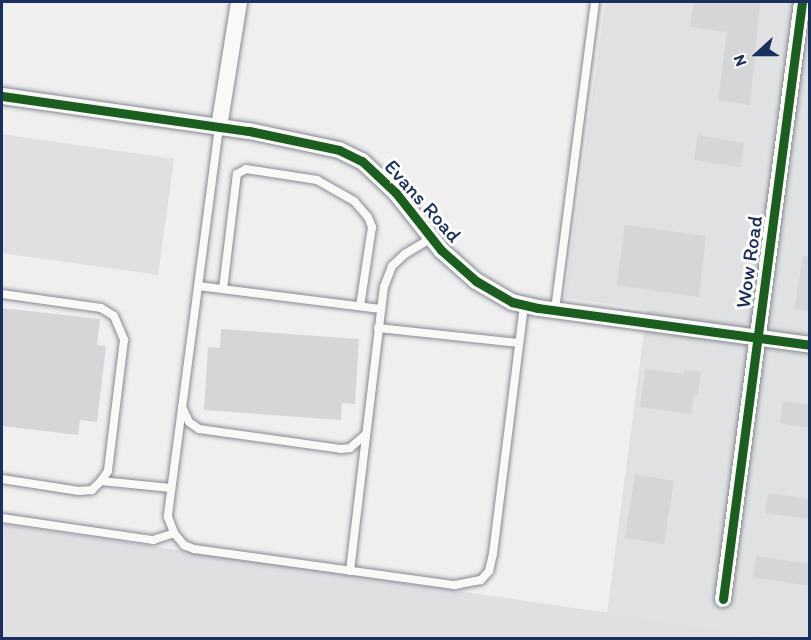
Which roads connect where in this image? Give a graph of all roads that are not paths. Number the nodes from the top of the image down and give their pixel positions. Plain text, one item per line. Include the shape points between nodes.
1 (239, 2) edge
2 (595, 2) edge
3 (802, 2) edge
4 (2, 96) edge
5 (219, 127) junction
6 (432, 238) junction
7 (198, 286) junction
8 (223, 289) junction
9 (2, 294) edge
10 (524, 305) junction
11 (360, 306) junction
12 (381, 309) junction
13 (555, 310) junction
14 (378, 328) junction
15 (757, 338) junction
16 (519, 343) junction
17 (810, 345) edge
18 (182, 407) junction
19 (366, 434) junction
20 (2, 479) edge
21 (101, 481) junction
22 (171, 488) junction
23 (2, 518) edge
24 (174, 533) junction
25 (350, 570) junction
26 (723, 599) dead end

1 - 5 street
2 - 13 lane
3 - 15 street, Wow Road
4 - 5 street, Evans Road
5 - 6 street, Evans Road via 339,150 362,161 396,193
5 - 7 lane
6 - 10 street, Evans Road via 476,281
6 - 12 lane via 392,266
7 - 8 lane
7 - 18 lane
8 - 11 lane
8 - 11 lane via 237,174 246,169 317,180 354,201 372,227
9 - 21 lane via 101,308 114,316 121,329 124,340 108,471
10 - 13 street, Evans Road
10 - 16 lane
11 - 12 lane
12 - 14 lane
13 - 15 street, Evans Road
14 - 16 lane
14 - 19 lane
15 - 17 street, Evans Road
15 - 26 street, Wow Road
16 - 25 lane via 489,571 480,580 455,585
18 - 19 lane via 189,422 199,429 341,449 350,448
18 - 22 lane
19 - 25 lane
20 - 21 lane via 79,491 92,490
21 - 22 lane
22 - 24 lane via 168,518
23 - 24 lane via 153,540
24 - 25 lane via 184,545 194,549

